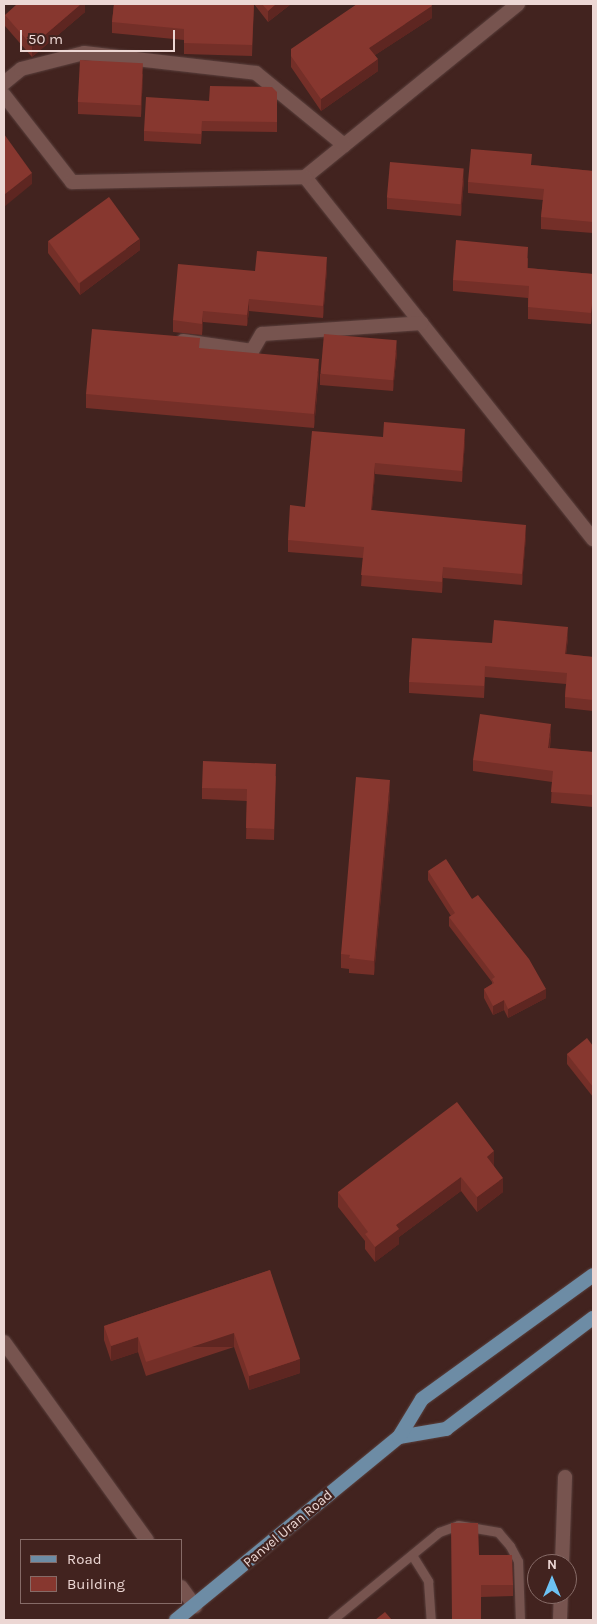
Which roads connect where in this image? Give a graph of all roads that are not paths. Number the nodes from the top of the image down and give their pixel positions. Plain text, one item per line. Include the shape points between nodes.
1 (518, 4) edge
2 (4, 83) edge
3 (4, 95) edge
4 (344, 145) junction
5 (305, 177) junction
6 (422, 323) junction
7 (174, 340) edge
8 (593, 539) edge
9 (593, 1275) edge
10 (593, 1318) edge
11 (4, 1342) edge
12 (399, 1437) junction
13 (565, 1477) dead end
14 (146, 1539) edge
15 (562, 1554) edge
16 (412, 1555) junction
17 (182, 1588) edge
18 (561, 1604) edge
19 (195, 1606) junction
20 (176, 1620) edge
21 (332, 1620) edge
22 (431, 1620) edge
23 (520, 1620) edge
24 (560, 1620) edge

1 - 4 street
2 - 4 street via 21,69 84,53 256,73
3 - 5 street via 72,182
4 - 5 street
5 - 6 street
6 - 7 street via 262,334 252,351
6 - 8 street
9 - 12 main road, Panvel Uran Road via 422,1399
10 - 12 main road, Panvel Uran Road via 446,1429
11 - 14 street
12 - 19 main road, Panvel Uran Road
13 - 15 street
16 - 21 lane
16 - 22 lane via 428,1581
16 - 23 lane via 439,1532 458,1526 498,1532 518,1561
17 - 19 street
18 - 24 street
19 - 20 main road, Panvel Uran Road

